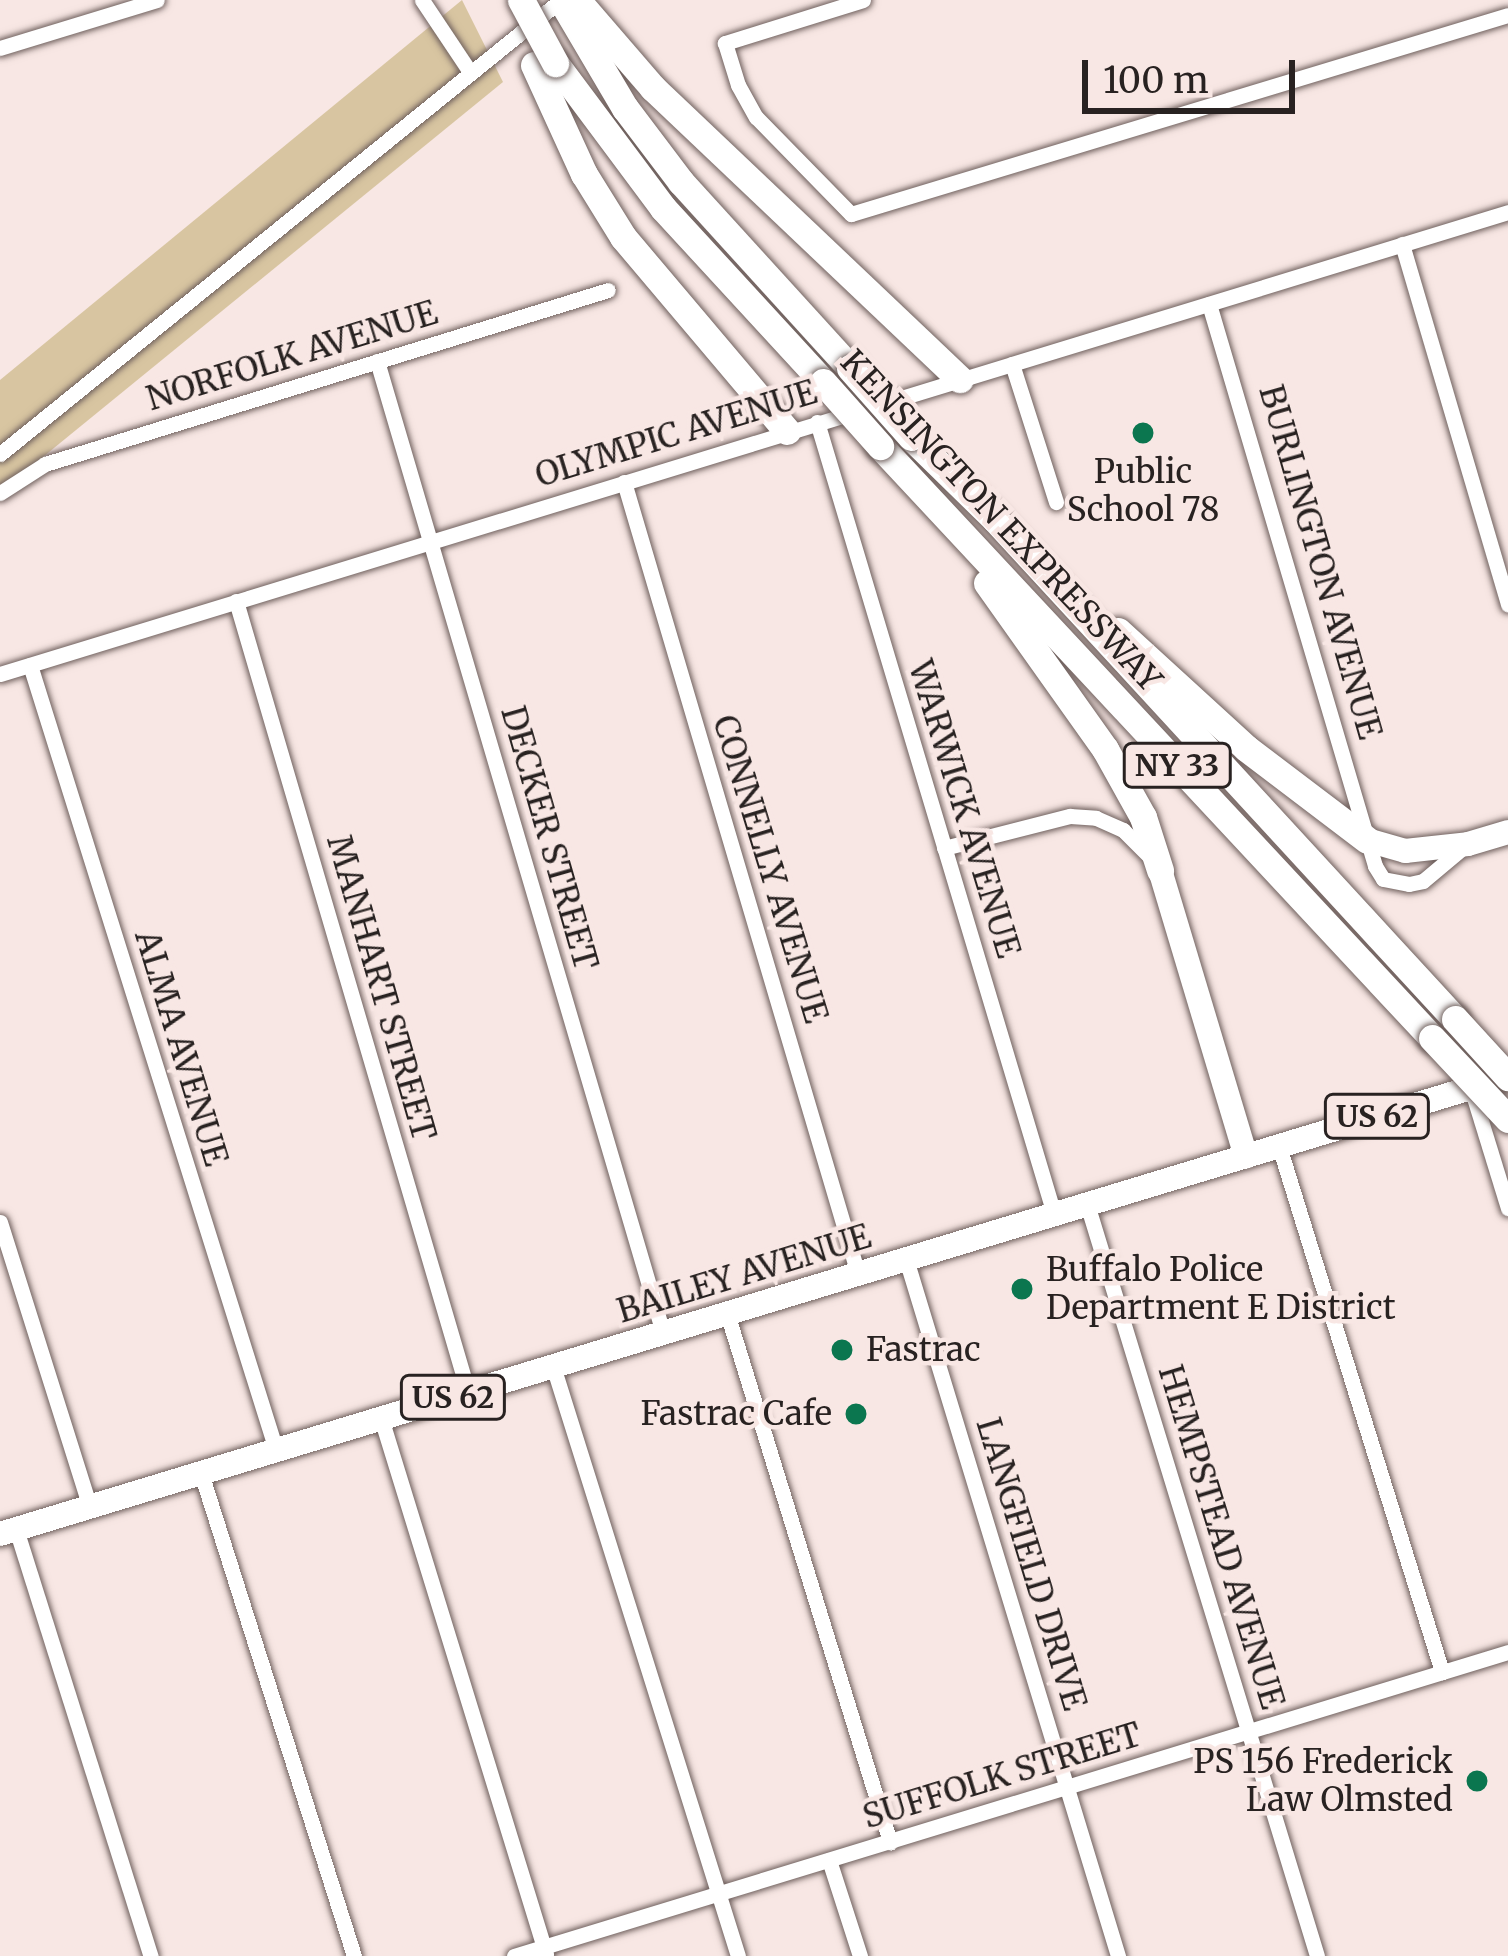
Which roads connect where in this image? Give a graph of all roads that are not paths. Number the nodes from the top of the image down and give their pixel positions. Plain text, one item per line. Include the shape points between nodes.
1 (157, 0) edge
2 (422, 0) edge
3 (517, 0) edge
4 (561, 0) edge
5 (577, 0) edge
6 (863, 0) edge
7 (1508, 15) edge
8 (590, 31) junction
9 (0, 48) edge
10 (545, 64) junction
11 (470, 72) junction
12 (1508, 212) edge
13 (1402, 244) junction
14 (608, 290) dead end
15 (1209, 304) junction
16 (377, 361) junction
17 (1012, 364) junction
18 (960, 379) junction
19 (817, 422) junction
20 (787, 431) junction
21 (0, 454) edge
22 (624, 482) junction
23 (922, 492) junction
24 (0, 493) edge
25 (1056, 502) dead end
26 (995, 520) junction
27 (430, 542) junction
28 (236, 601) junction
29 (1508, 605) edge
30 (29, 664) junction
31 (0, 674) edge
32 (1508, 832) edge
33 (1367, 840) junction
34 (944, 848) junction
35 (1160, 870) junction
36 (1508, 1077) edge
37 (1471, 1088) junction
38 (1508, 1119) edge
39 (1279, 1146) junction
40 (1246, 1156) junction
41 (1087, 1204) junction
42 (1508, 1208) edge
43 (1054, 1214) junction
44 (0, 1222) edge
45 (906, 1259) junction
46 (858, 1274) junction
47 (727, 1313) junction
48 (663, 1333) junction
49 (553, 1366) junction
50 (468, 1392) junction
51 (381, 1418) junction
52 (276, 1450) junction
53 (201, 1473) junction
54 (90, 1507) junction
55 (8, 1532) edge
56 (1508, 1652) edge
57 (1442, 1672) junction
58 (1249, 1731) junction
59 (1068, 1787) junction
60 (890, 1841) junction
61 (830, 1860) junction
62 (718, 1894) junction
63 (545, 1952) edge
64 (151, 1956) edge
65 (354, 1956) edge
66 (514, 1956) edge
67 (737, 1956) edge
68 (860, 1956) edge
69 (1118, 1956) edge
70 (1317, 1956) edge

1 - 9 street
2 - 11 street
3 - 10 highway
4 - 8 highway, KENSINGTON EXPRESSWAY / NY 33
4 - 11 street
5 - 8 highway
6 - 7 street via 725,43 756,117 851,214
8 - 18 highway
8 - 26 highway, KENSINGTON EXPRESSWAY / NY 33, bridge via 625,108 681,182
10 - 20 highway via 584,174 623,237
10 - 23 highway, KENSINGTON EXPRESSWAY / NY 33, bridge via 662,208
11 - 21 street
12 - 13 street, OLYMPIC AVENUE
13 - 15 street, OLYMPIC AVENUE
13 - 29 street
14 - 16 street, NORFOLK AVENUE
15 - 17 street, OLYMPIC AVENUE
15 - 33 street, BURLINGTON AVENUE
16 - 24 street, NORFOLK AVENUE via 45,464
16 - 27 street, DECKER STREET
17 - 18 street, OLYMPIC AVENUE
17 - 25 street
18 - 19 street, OLYMPIC AVENUE
19 - 20 street, OLYMPIC AVENUE
19 - 34 street, WARWICK AVENUE
20 - 22 street, OLYMPIC AVENUE
22 - 27 street, OLYMPIC AVENUE
22 - 46 street, CONNELLY AVENUE
23 - 35 highway via 1105,749
23 - 38 highway, KENSINGTON EXPRESSWAY / NY 33, bridge
26 - 33 highway via 1246,748
26 - 36 highway, KENSINGTON EXPRESSWAY / NY 33, bridge
27 - 28 street, OLYMPIC AVENUE
27 - 48 street, DECKER STREET
28 - 30 street, OLYMPIC AVENUE
28 - 50 street, MANHART STREET
30 - 31 street, OLYMPIC AVENUE
30 - 52 street, ALMA AVENUE
32 - 33 main road via 1405,851
34 - 35 street via 1043,819 1083,817 1123,830
34 - 43 street, WARWICK AVENUE
35 - 40 main road
36 - 37 main road, BAILEY AVENUE / US 62
37 - 39 main road, BAILEY AVENUE / US 62
37 - 42 street
39 - 40 main road, BAILEY AVENUE / US 62
39 - 57 street
40 - 41 main road, BAILEY AVENUE / US 62
41 - 43 main road, BAILEY AVENUE / US 62
41 - 58 street, HEMPSTEAD AVENUE
43 - 45 main road, BAILEY AVENUE / US 62
44 - 54 street
45 - 46 main road, BAILEY AVENUE / US 62
45 - 59 street, LANGFIELD DRIVE
46 - 47 main road, BAILEY AVENUE / US 62
47 - 48 main road, BAILEY AVENUE / US 62
47 - 60 street
48 - 49 main road, BAILEY AVENUE / US 62
49 - 50 main road, BAILEY AVENUE / US 62
49 - 62 street
50 - 51 main road, BAILEY AVENUE / US 62
51 - 52 main road, BAILEY AVENUE / US 62
51 - 63 street
52 - 53 main road, BAILEY AVENUE / US 62
53 - 54 main road, BAILEY AVENUE / US 62
53 - 65 street
54 - 55 main road, BAILEY AVENUE / US 62
55 - 64 street
56 - 57 street, SUFFOLK STREET
57 - 58 street, SUFFOLK STREET
58 - 59 street, SUFFOLK STREET
58 - 70 street, HEMPSTEAD AVENUE
59 - 60 street, SUFFOLK STREET
59 - 69 street, LANGFIELD DRIVE
60 - 61 street, SUFFOLK STREET
61 - 62 street, SUFFOLK STREET
61 - 68 street
62 - 63 street, SUFFOLK STREET
62 - 67 street
63 - 66 street, SUFFOLK STREET

